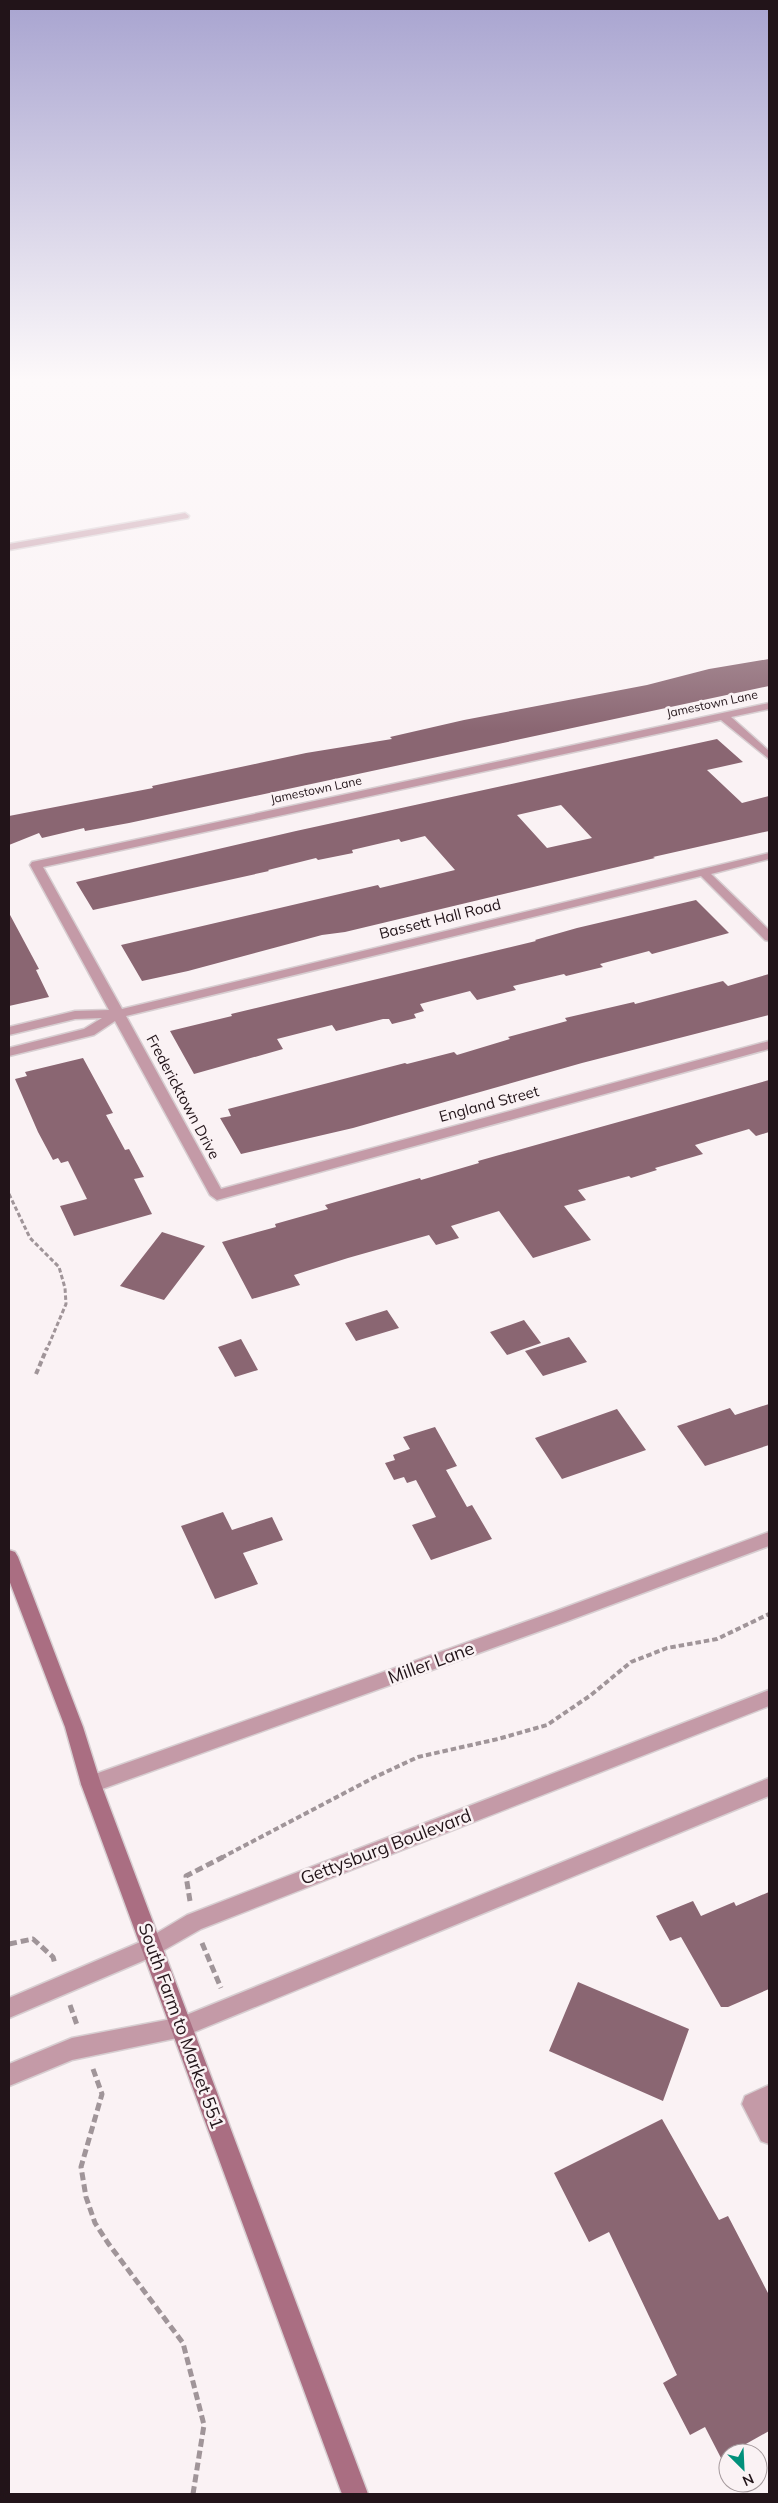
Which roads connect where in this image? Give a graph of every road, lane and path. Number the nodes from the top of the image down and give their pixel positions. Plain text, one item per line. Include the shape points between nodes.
1 (185, 516) dead end
2 (9, 547) edge
3 (769, 706) edge
4 (723, 716) junction
5 (769, 756) edge
6 (769, 856) edge
7 (703, 872) junction
8 (769, 937) edge
9 (119, 1014) junction
10 (9, 1031) edge
11 (769, 1045) edge
12 (9, 1052) edge
13 (9, 1194) edge
14 (217, 1195) joint
15 (36, 1374) dead end
16 (769, 1539) edge
17 (9, 1557) edge
18 (769, 1614) edge
19 (769, 1698) edge
20 (92, 1784) junction
21 (769, 1787) edge
22 (186, 1876) dead end
23 (152, 1947) junction
24 (9, 2008) edge
25 (182, 2027) junction
26 (85, 2047) junction
27 (9, 2075) edge
28 (761, 2100) edge
29 (769, 2133) edge
30 (193, 2494) edge
31 (355, 2494) edge

1 - 2 street
3 - 4 street, Jamestown Lane
4 - 5 street
4 - 9 street, Jamestown Lane via 36,865
6 - 7 street, Bassett Hall Road
7 - 8 street
7 - 9 street, Bassett Hall Road
9 - 10 street, Bassett Hall Road via 75,1015
9 - 12 street, Bassett Hall Road via 89,1032
9 - 14 street, Fredericktown Drive
11 - 14 street, England Street
13 - 15 path via 30,1238 59,1267 65,1288 66,1304
16 - 20 street, Miller Lane
17 - 20 main road, South Farm to Market 551 via 74,1727
18 - 22 path via 717,1639 667,1648 631,1662 547,1725 418,1757
19 - 23 street, Gettysburg Boulevard via 194,1922
20 - 23 main road, South Farm to Market 551
21 - 25 street
23 - 24 street, Gettysburg Boulevard
23 - 25 main road, South Farm to Market 551
25 - 26 street
25 - 31 main road, South Farm to Market 551
26 - 27 street via 72,2049
26 - 30 path via 102,2094 81,2167 86,2197 95,2223 108,2244 183,2343 204,2425
28 - 29 street

